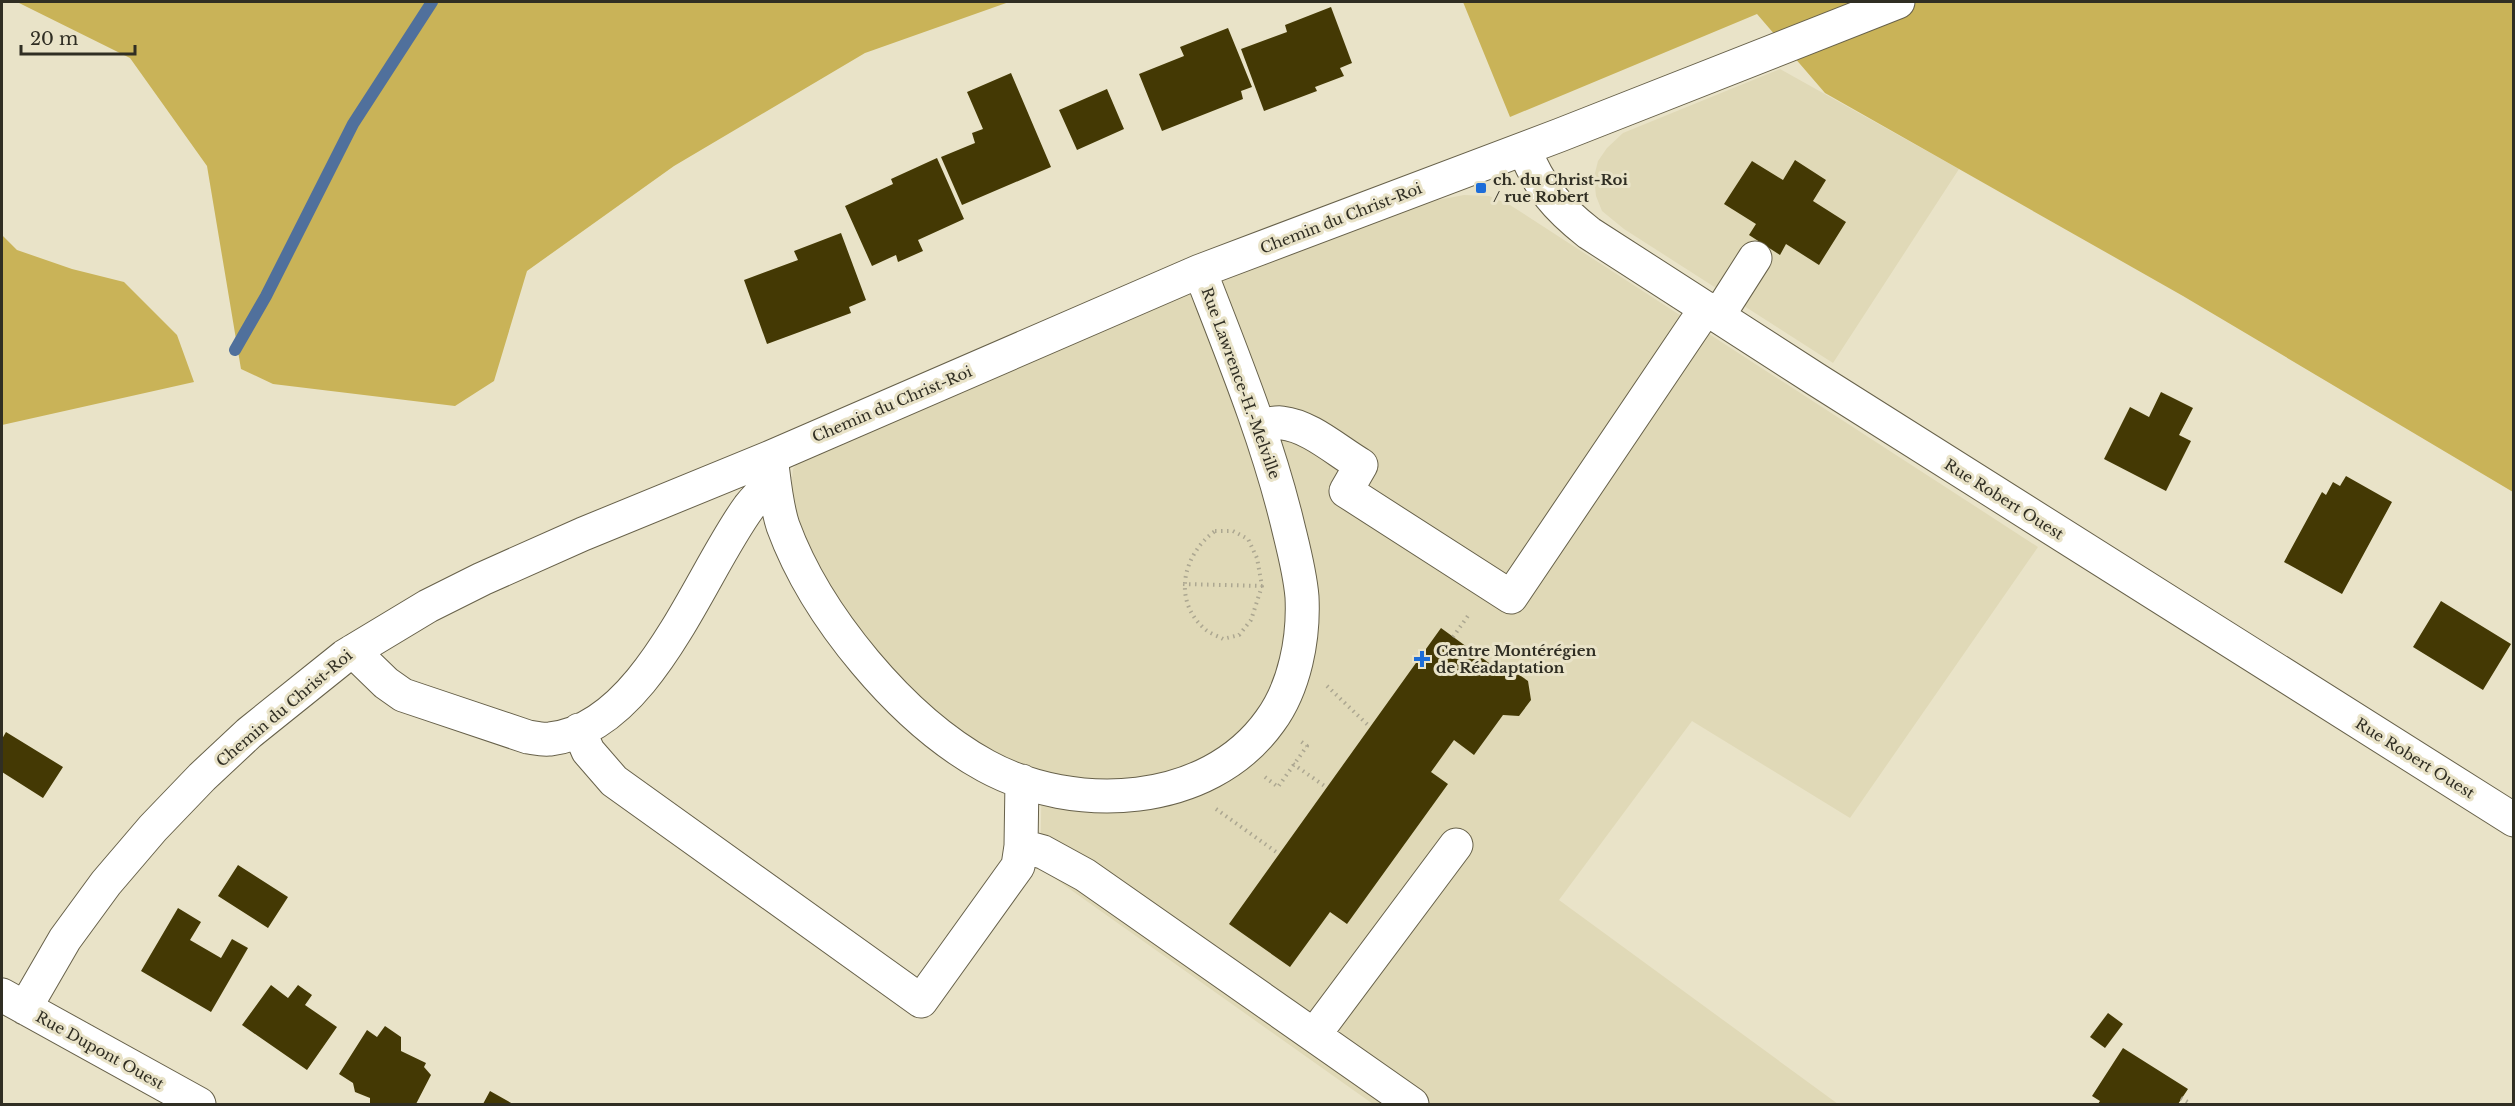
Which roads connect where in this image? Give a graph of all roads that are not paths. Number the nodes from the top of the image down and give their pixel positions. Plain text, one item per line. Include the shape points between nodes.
1 (1898, 2) edge
2 (1524, 148) junction
3 (1755, 258) dead end
4 (1200, 271) junction
5 (1712, 312) junction
6 (1258, 426) junction
7 (773, 468) junction
8 (353, 651) junction
9 (579, 730) junction
10 (1022, 782) junction
11 (2514, 820) edge
12 (1456, 845) dead end
13 (1022, 846) junction
14 (13, 1002) edge
15 (1314, 1035) junction
16 (199, 1104) edge
17 (1412, 1104) edge

1 - 2 street, Chemin du Christ-Roi
2 - 4 street, Chemin du Christ-Roi
2 - 5 street, Rue Robert Ouest via 1543,189 1571,219
3 - 5 street
4 - 6 street, Rue Lawrence-H.-Melville
4 - 7 street, Chemin du Christ-Roi
5 - 6 street via 1511,597 1346,491 1361,465 1291,425
5 - 11 street, Rue Robert Ouest
6 - 10 street, Rue Lawrence-H.-Melville via 1278,485 1298,564 1302,599 1295,670 1271,721 1236,756 1215,770 1152,792 1084,796
7 - 8 street, Chemin du Christ-Roi via 583,534 428,606
7 - 9 street via 677,628 641,680 622,703
7 - 10 street, Rue Lawrence-H.-Melville via 783,524 802,566 860,655 927,726 987,767
8 - 9 street via 403,695 457,714 548,740
8 - 14 street, Chemin du Christ-Roi via 249,733 153,828
9 - 13 street via 588,751 614,782 921,1001 1018,866
10 - 13 street
12 - 15 street
13 - 15 street via 1043,852 1085,875
14 - 16 street, Rue Dupont Ouest
15 - 17 street

